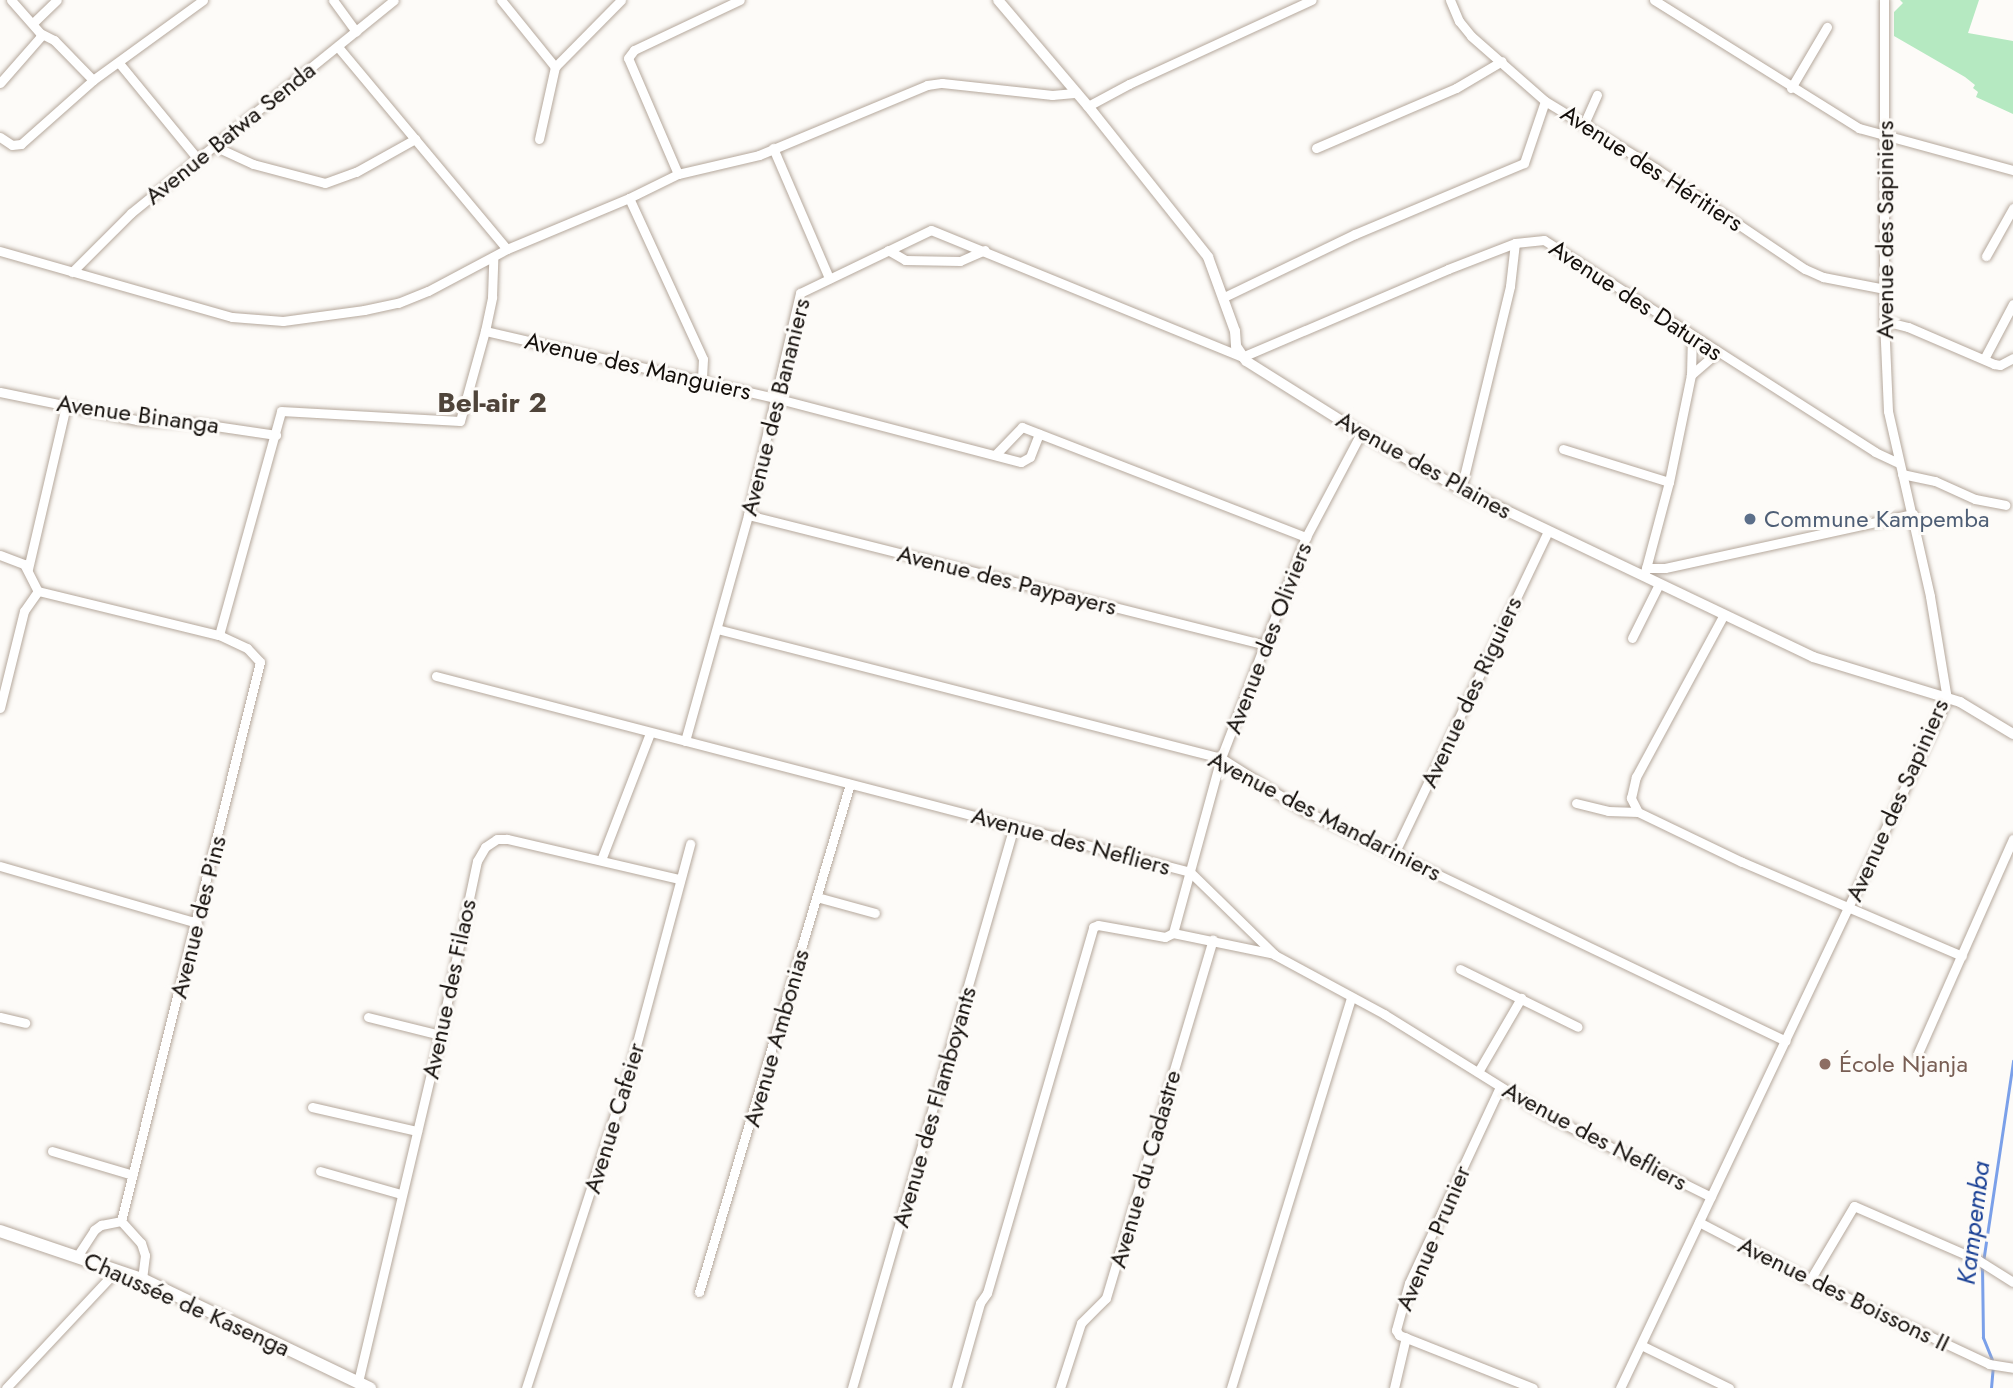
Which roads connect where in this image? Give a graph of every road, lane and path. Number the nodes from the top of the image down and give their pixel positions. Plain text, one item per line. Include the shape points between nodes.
1 (11, 0) edge
2 (58, 0) edge
3 (203, 0) edge
4 (332, 0) edge
5 (394, 0) edge
6 (501, 0) edge
7 (621, 0) edge
8 (740, 0) edge
9 (998, 0) edge
10 (1312, 0) edge
11 (1450, 0) edge
12 (1654, 0) edge
13 (1884, 0) edge
14 (33, 23) junction
15 (1827, 27) dead end
16 (356, 32) junction
17 (42, 35) junction
18 (338, 47) junction
19 (1502, 61) junction
20 (119, 63) junction
21 (555, 67) junction
22 (93, 80) junction
23 (0, 83) edge
24 (1791, 88) junction
25 (1077, 93) junction
26 (1597, 95) dead end
27 (1545, 101) junction
28 (1088, 106) junction
29 (1584, 124) junction
30 (1885, 136) junction
31 (0, 137) edge
32 (415, 139) junction
33 (539, 139) dead end
34 (214, 146) junction
35 (773, 148) junction
36 (1316, 148) dead end
37 (197, 158) junction
38 (2013, 170) edge
39 (678, 174) junction
40 (629, 198) junction
41 (2013, 208) edge
42 (1514, 243) junction
43 (507, 249) junction
44 (888, 250) junction
45 (985, 250) junction
46 (0, 251) edge
47 (1986, 256) dead end
48 (493, 259) junction
49 (72, 272) junction
50 (829, 278) junction
51 (1885, 289) junction
52 (1224, 297) junction
53 (2013, 304) edge
54 (1884, 321) junction
55 (485, 331) junction
56 (1692, 335) junction
57 (1717, 352) junction
58 (1242, 357) junction
59 (2013, 358) edge
60 (1984, 359) junction
61 (1691, 375) junction
62 (702, 382) junction
63 (0, 392) edge
64 (775, 398) junction
65 (66, 406) junction
66 (1361, 433) junction
67 (1039, 434) junction
68 (276, 435) junction
69 (1563, 449) dead end
70 (995, 454) junction
71 (1899, 463) junction
72 (1902, 474) junction
73 (1669, 482) junction
74 (1461, 489) junction
75 (2005, 505) dead end
76 (1913, 514) junction
77 (748, 515) junction
78 (1548, 531) junction
79 (1307, 537) junction
80 (0, 555) edge
81 (28, 569) junction
82 (1645, 572) junction
83 (1658, 584) junction
84 (38, 591) junction
85 (1723, 616) junction
86 (717, 629) junction
87 (219, 635) junction
88 (1632, 638) dead end
89 (1266, 645) junction
90 (436, 676) dead end
91 (1947, 699) junction
92 (0, 708) edge
93 (650, 733) junction
94 (2013, 734) edge
95 (685, 741) junction
96 (1221, 758) junction
97 (850, 784) junction
98 (1576, 803) dead end
99 (1638, 813) junction
100 (1014, 826) junction
101 (2013, 839) edge
102 (691, 844) dead end
103 (1394, 854) junction
104 (601, 860) junction
105 (0, 866) edge
106 (1190, 872) junction
107 (679, 879) junction
108 (817, 897) junction
109 (1848, 908) junction
110 (876, 913) dead end
111 (197, 923) junction
112 (1173, 933) junction
113 (1213, 940) junction
114 (1275, 955) junction
115 (1962, 956) junction
116 (1460, 968) dead end
117 (1521, 998) junction
118 (1351, 999) junction
119 (0, 1017) edge
120 (368, 1017) dead end
121 (25, 1023) dead end
122 (1578, 1027) dead end
123 (440, 1035) junction
124 (1786, 1041) junction
125 (1918, 1053) dead end
126 (1478, 1072) junction
127 (1500, 1087) junction
128 (312, 1107) dead end
129 (417, 1131) junction
130 (52, 1151) dead end
131 (320, 1171) dead end
132 (133, 1175) junction
133 (401, 1194) junction
134 (1711, 1197) junction
135 (121, 1221) junction
136 (1699, 1222) junction
137 (0, 1231) edge
138 (78, 1255) junction
139 (117, 1270) junction
140 (142, 1279) junction
141 (1810, 1280) junction
142 (2013, 1282) edge
143 (699, 1292) dead end
144 (1406, 1337) junction
145 (1641, 1345) junction
146 (2009, 1367) edge
147 (364, 1386) edge
148 (6, 1388) edge
149 (526, 1388) edge
150 (852, 1388) edge
151 (956, 1388) edge
152 (1060, 1388) edge
153 (1231, 1388) edge
154 (1395, 1388) edge
155 (1533, 1388) edge
156 (1620, 1388) edge
157 (1729, 1388) edge

1 - 14 street
2 - 14 street
3 - 20 street
4 - 16 street
5 - 16 street, Avenue Batwa Senda
6 - 21 street
7 - 21 street
8 - 39 street via 634,50 628,58
9 - 25 street
10 - 28 street
11 - 19 street, Avenue des Héritiers via 1464,28
12 - 24 street
13 - 30 street, Avenue des Sapiniers
14 - 17 street
15 - 24 street
16 - 18 street, Avenue Batwa Senda
17 - 22 street via 54,40
17 - 23 street
18 - 32 street
18 - 34 street, Avenue Batwa Senda
19 - 27 street, Avenue des Héritiers
19 - 36 street via 1456,88
20 - 22 street
20 - 37 street
21 - 33 street
22 - 31 street via 21,144 12,145
24 - 30 street via 1848,122
25 - 28 street
25 - 35 street via 927,85
26 - 29 street
27 - 29 street, Avenue des Héritiers
27 - 52 street via 1524,163 1354,234
28 - 52 street via 1209,257
29 - 51 street, Avenue des Héritiers via 1805,269 1833,280
30 - 38 street
30 - 51 street, Avenue des Sapiniers
32 - 34 street via 367,167 325,183 253,164
32 - 43 street
34 - 37 street, Avenue Batwa Senda
35 - 39 street via 722,166
35 - 50 street
37 - 49 street, Avenue Batwa Senda
39 - 40 street
40 - 43 street
40 - 62 street via 703,359
41 - 47 street
42 - 56 street, Avenue des Daturas via 1534,239 1556,245
42 - 58 street, Avenue des Daturas
42 - 74 street via 1510,286
43 - 48 street
44 - 45 street via 905,260 960,261
44 - 45 street, Avenue des Bananiers via 932,230
44 - 50 street, Avenue des Bananiers
45 - 58 street, Avenue des Bananiers
46 - 49 street
48 - 49 street via 398,303 283,320 215,314
48 - 55 street
50 - 64 street, Avenue des Bananiers via 800,293
51 - 54 street, Avenue des Sapiniers
52 - 58 street
53 - 60 street
54 - 60 street
54 - 71 street, Avenue des Sapiniers via 1888,411
55 - 62 street, Avenue des Manguiers
55 - 68 street via 460,422 282,411
56 - 57 street, Avenue des Daturas
56 - 61 street
57 - 61 street
57 - 71 street, Avenue des Daturas
58 - 66 street, Avenue des Plaines
59 - 60 street via 2000,365
61 - 73 street
62 - 64 street, Avenue des Manguiers
63 - 65 street, Avenue Binanga
64 - 70 street, Avenue des Manguiers
64 - 77 street, Avenue des Bananiers
65 - 68 street, Avenue Binanga via 137,420
65 - 81 street
66 - 74 street, Avenue des Plaines
66 - 79 street, Avenue des Oliviers
67 - 70 street via 1022,427
67 - 70 street, Avenue des Manguiers via 1027,461
67 - 79 street
68 - 87 street
69 - 73 street
71 - 72 street, Avenue des Sapiniers
72 - 75 street
72 - 76 street, Avenue des Sapiniers
73 - 82 street
74 - 78 street, Avenue des Plaines
76 - 82 street
76 - 91 street, Avenue des Sapiniers
77 - 86 street, Avenue des Bananiers
77 - 89 street, Avenue des Paypayers
78 - 82 street, Avenue des Plaines
78 - 103 street, Avenue des Riguiers
79 - 89 street, Avenue des Oliviers
80 - 81 street
81 - 84 street
82 - 83 street, Avenue des Plaines
83 - 85 street, Avenue des Plaines
83 - 88 street
84 - 87 street, Avenue des Pins
84 - 92 street via 22,615
85 - 91 street, Avenue des Plaines via 1814,657
85 - 99 street via 1636,778 1631,798
86 - 95 street, Avenue des Bananiers
86 - 96 street, Avenue des Mandariniers
87 - 111 street, Avenue des Pins via 255,654 260,670
89 - 96 street, Avenue des Oliviers
90 - 93 street, Avenue des Nefliers
91 - 94 street, Avenue des Plaines
91 - 109 street, Avenue des Sapiniers
93 - 95 street, Avenue des Nefliers
93 - 104 street
95 - 97 street, Avenue des Nefliers
96 - 103 street, Avenue des Mandariniers via 1303,810
96 - 106 street, Avenue des Oliviers
97 - 100 street, Avenue des Nefliers
97 - 108 street, Avenue Ambonias
98 - 99 street
99 - 109 street
100 - 106 street, Avenue des Nefliers
100 - 150 street, Avenue des Flamboyants
101 - 115 street
102 - 107 street, Avenue Cafeier
103 - 124 street, Avenue des Mandariniers
104 - 107 street
104 - 123 street, Avenue des Filaos via 507,839 485,847 477,862
105 - 111 street
106 - 112 street, Avenue des Oliviers
106 - 114 street, Avenue des Nefliers
107 - 149 street, Avenue Cafeier via 632,1061
108 - 110 street
108 - 143 street, Avenue Ambonias
109 - 115 street
109 - 124 street, Avenue des Sapiniers
111 - 132 street, Avenue des Pins
112 - 113 street
112 - 151 street via 1165,937 1098,925 1091,930
113 - 114 street
113 - 152 street, Avenue du Cadastre via 1106,1298 1082,1323
114 - 118 street, Avenue des Nefliers
115 - 125 street
116 - 117 street
117 - 122 street
117 - 126 street
118 - 126 street, Avenue des Nefliers
118 - 153 street
119 - 121 street
120 - 123 street
123 - 129 street, Avenue des Filaos
124 - 134 street, Avenue des Sapiniers
126 - 127 street, Avenue des Nefliers
127 - 134 street, Avenue des Nefliers via 1546,1115
127 - 144 street, Avenue Prunier via 1409,1283 1396,1328
128 - 129 street
129 - 133 street, Avenue des Filaos
130 - 132 street
131 - 133 street
132 - 135 street, Avenue des Pins
133 - 147 street, Avenue des Filaos
134 - 136 street, Avenue des Sapiniers
135 - 138 street via 94,1230
135 - 140 street via 141,1243 145,1255
136 - 141 street, Avenue des Boissons II
136 - 145 street, Avenue des Sapiniers
137 - 138 main road, Chaussée de Kasenga
138 - 139 main road, Chaussée de Kasenga
139 - 140 main road, Chaussée de Kasenga
139 - 148 street
140 - 147 main road, Chaussée de Kasenga
141 - 142 street via 1854,1206 1978,1260
141 - 146 street, Avenue des Boissons II via 1989,1364
144 - 154 street
144 - 155 street, Avenue Prunier
145 - 156 street, Avenue des Sapiniers
145 - 157 street

